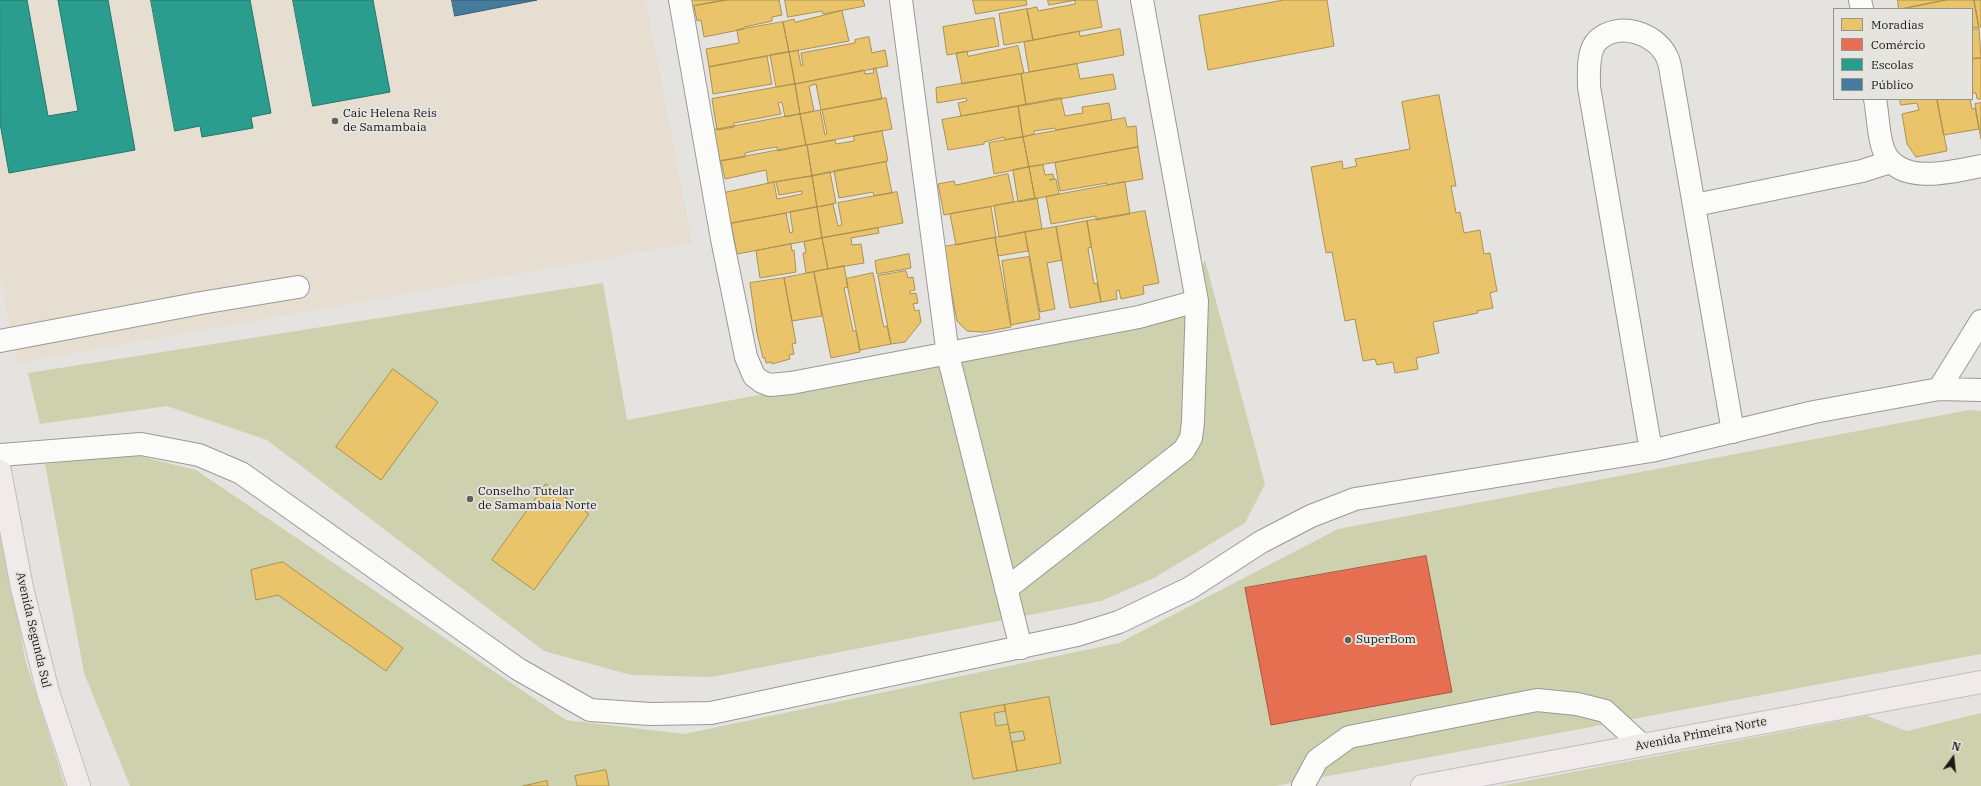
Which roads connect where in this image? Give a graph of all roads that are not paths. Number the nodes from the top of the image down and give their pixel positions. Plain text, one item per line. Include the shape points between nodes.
1 (680, 0) edge
2 (900, 0) edge
3 (1142, 0) edge
4 (1876, 100) edge
5 (1890, 162) junction
6 (1981, 166) edge
7 (1695, 205) junction
8 (298, 287) dead end
9 (1197, 300) junction
10 (1981, 321) edge
11 (0, 341) edge
12 (948, 354) junction
13 (1939, 389) junction
14 (1981, 390) edge
15 (1733, 432) junction
16 (1651, 451) junction
17 (0, 455) edge
18 (0, 471) edge
19 (1006, 588) junction
20 (1021, 648) junction
21 (1981, 682) edge
22 (1642, 745) junction
23 (79, 786) edge
24 (1303, 786) edge
25 (1422, 786) edge

1 - 12 street via 722,240 746,357 754,376 766,384 778,385
2 - 12 street
3 - 9 street
4 - 5 street via 1883,150
5 - 6 street via 1908,172 1942,173
5 - 7 street via 1862,171
7 - 15 street
7 - 16 street via 1667,57 1653,40 1633,31 1616,32 1598,40 1589,59 1589,87
8 - 11 street
9 - 12 street via 1139,317
9 - 19 street via 1193,422 1191,438 1184,450
10 - 13 street
12 - 19 street
13 - 14 street
13 - 15 street via 1814,412
15 - 16 street
16 - 20 street via 1354,500 1311,516 1261,542 1190,588 1119,622 1077,636
17 - 20 street via 141,444 199,455 241,473 518,669 590,710 650,714 711,713
18 - 23 main road, Avenida Segunda Sul via 22,588 48,692
19 - 20 street
21 - 22 main road, Avenida Primeira Norte
22 - 24 street via 1605,711 1578,704 1537,700 1349,736 1317,760
22 - 25 main road, Avenida Primeira Norte

